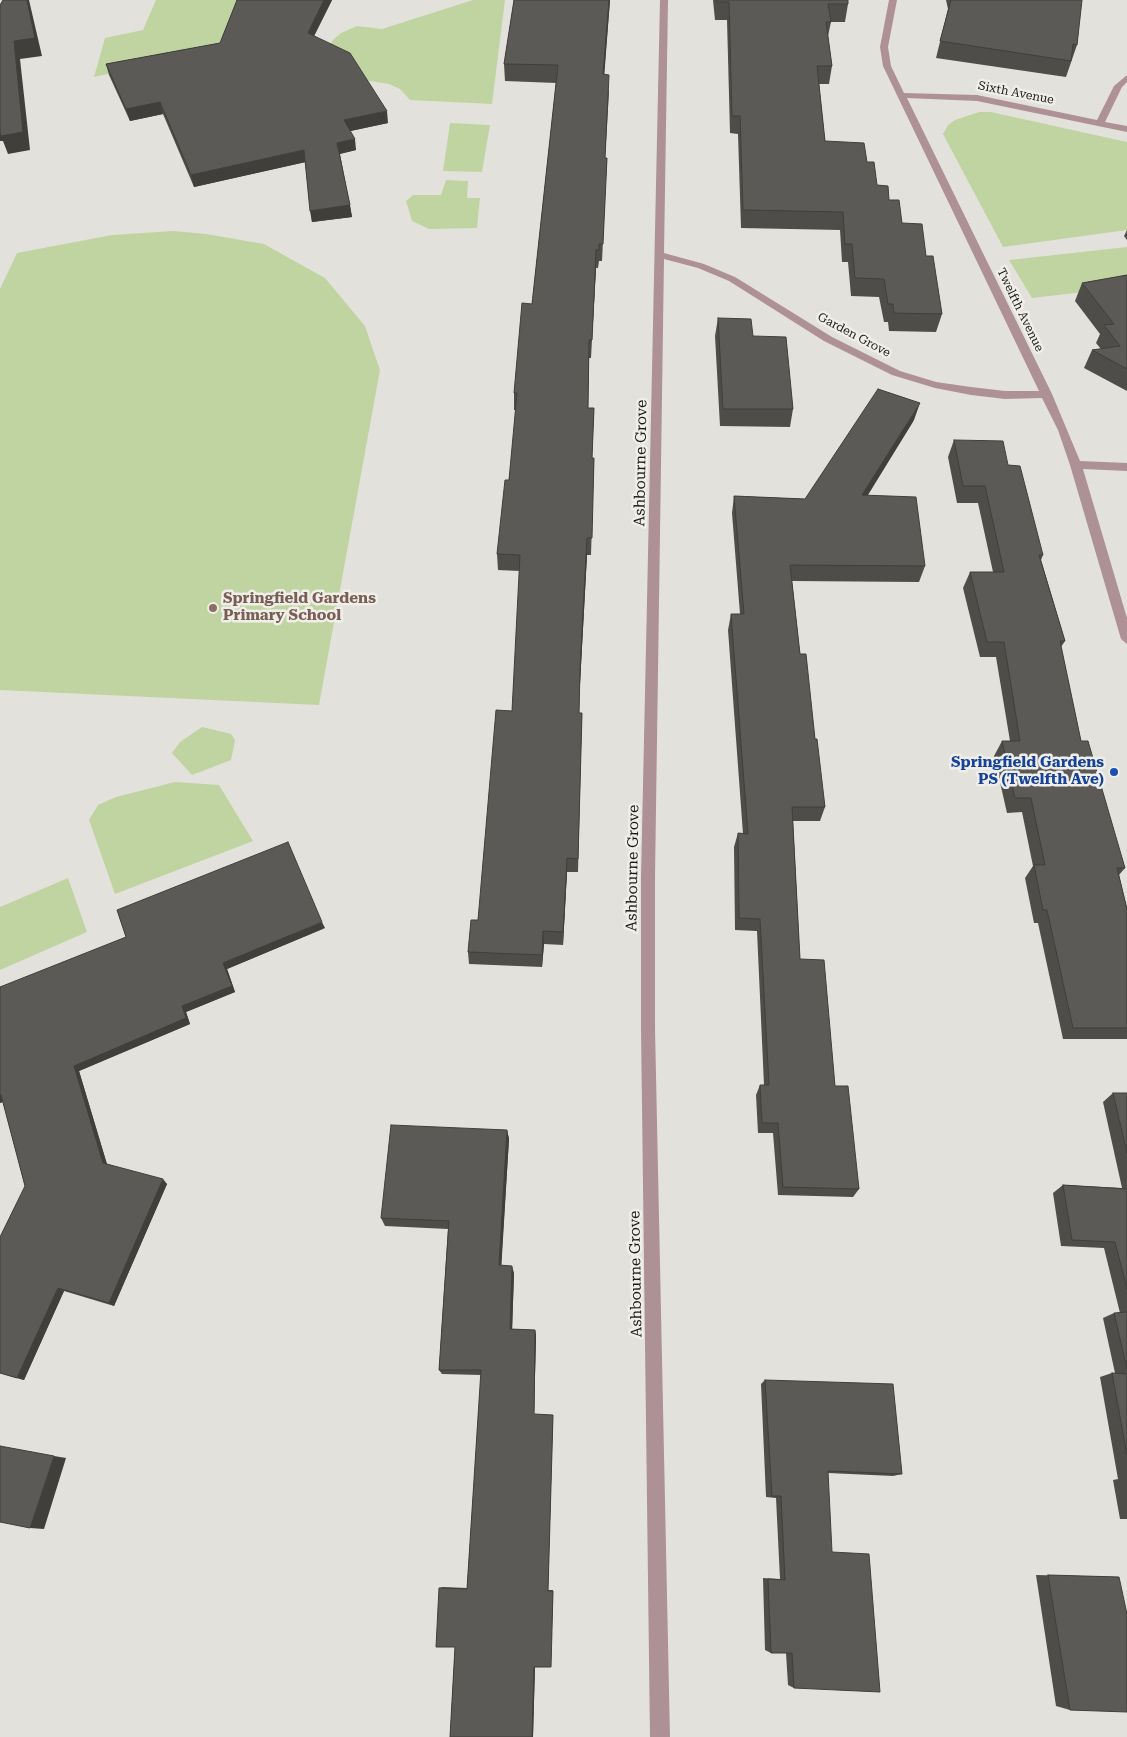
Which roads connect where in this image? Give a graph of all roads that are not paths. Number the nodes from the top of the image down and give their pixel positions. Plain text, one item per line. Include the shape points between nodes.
1 (664, 0) edge
2 (893, 0) edge
3 (1127, 78) edge
4 (900, 96) junction
5 (1100, 123) junction
6 (1127, 129) edge
7 (661, 255) junction
8 (1047, 394) junction
9 (1076, 465) junction
10 (1127, 467) edge
11 (1127, 638) edge
12 (660, 1737) edge

1 - 7 street, Ashbourne Grove
2 - 4 street, Twelfth Avenue via 884,47 887,66
3 - 5 street via 1118,86
4 - 5 street, Sixth Avenue via 977,98
4 - 8 street, Twelfth Avenue
5 - 6 street, Sixth Avenue
7 - 8 street, Garden Grove via 732,279 828,339 896,372 971,392
7 - 12 street, Ashbourne Grove via 648,868
8 - 9 street, Twelfth Avenue
9 - 10 street
9 - 11 street, Twelfth Avenue

